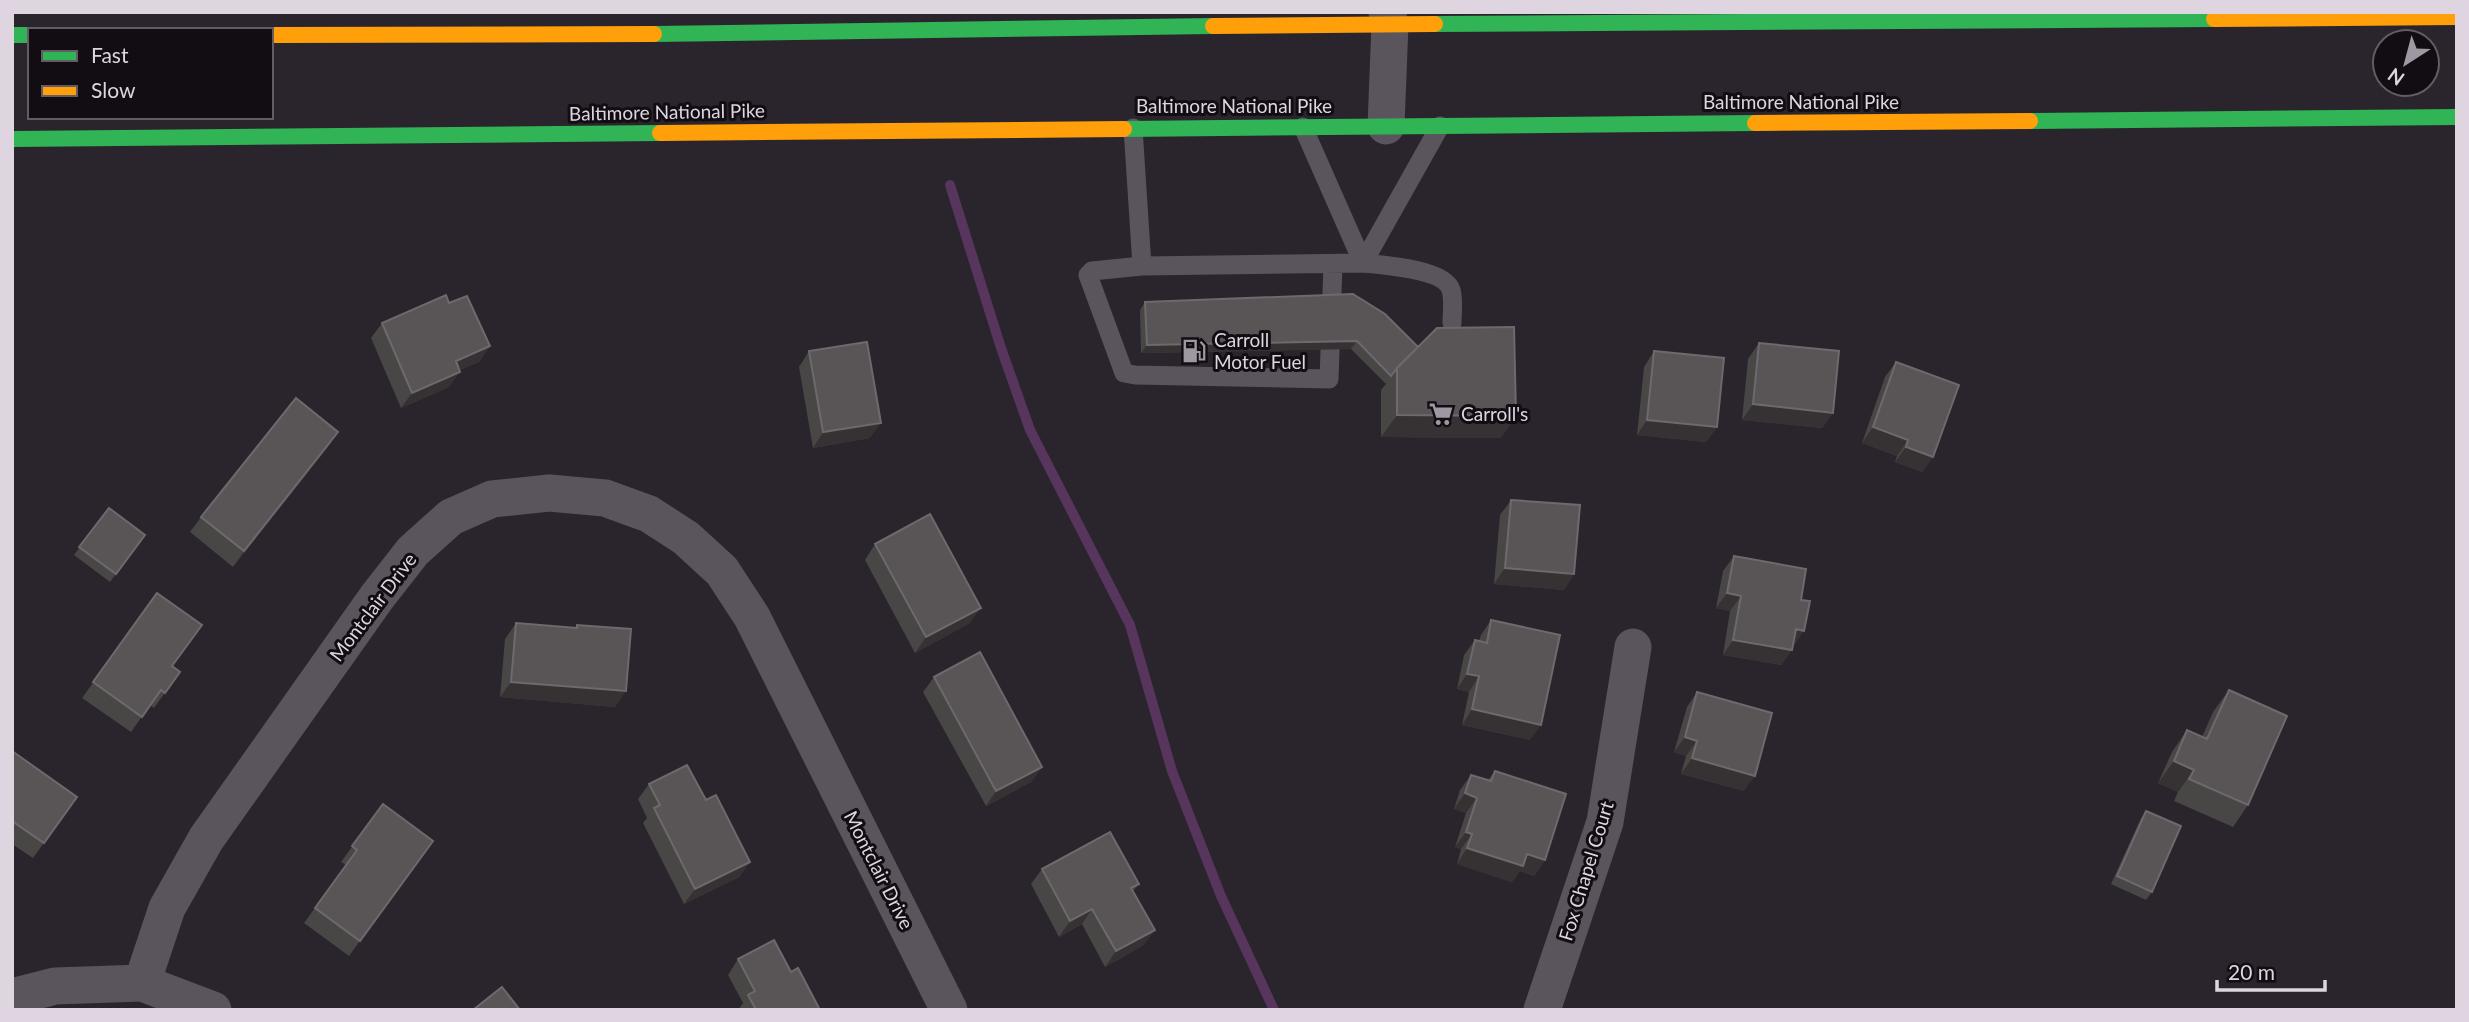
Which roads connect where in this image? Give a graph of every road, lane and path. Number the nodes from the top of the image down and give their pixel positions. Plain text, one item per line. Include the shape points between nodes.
1 (1391, 16) edge
2 (2457, 17) edge
3 (543, 24) edge
4 (273, 35) edge
5 (2457, 117) edge
6 (1386, 126) junction
7 (1440, 126) junction
8 (1303, 127) junction
9 (1133, 128) junction
10 (12, 139) edge
11 (1363, 263) junction
12 (1333, 264) junction
13 (1142, 266) junction
14 (1452, 323) dead end
15 (1633, 647) dead end
16 (142, 983) junction
17 (12, 997) edge
18 (213, 1010) edge
19 (949, 1010) edge
20 (1542, 1010) edge

1 - 2 main road
1 - 3 main road
1 - 6 street
3 - 4 main road
5 - 7 main road, Baltimore National Pike
6 - 7 main road, Baltimore National Pike
6 - 8 main road, Baltimore National Pike
7 - 11 lane
8 - 9 main road, Baltimore National Pike
8 - 11 lane
9 - 10 main road, Baltimore National Pike
9 - 13 lane
11 - 12 lane
11 - 14 lane via 1445,280 1451,288
12 - 13 lane
12 - 13 lane via 1329,379 1124,373 1088,275
15 - 20 street, Fox Chapel Court via 1605,822
16 - 17 street via 55,986
16 - 18 street
16 - 19 street, Montclair Drive via 167,908 206,839 413,551 451,517 492,499 549,493 605,498 649,514 686,538 722,571 752,617

